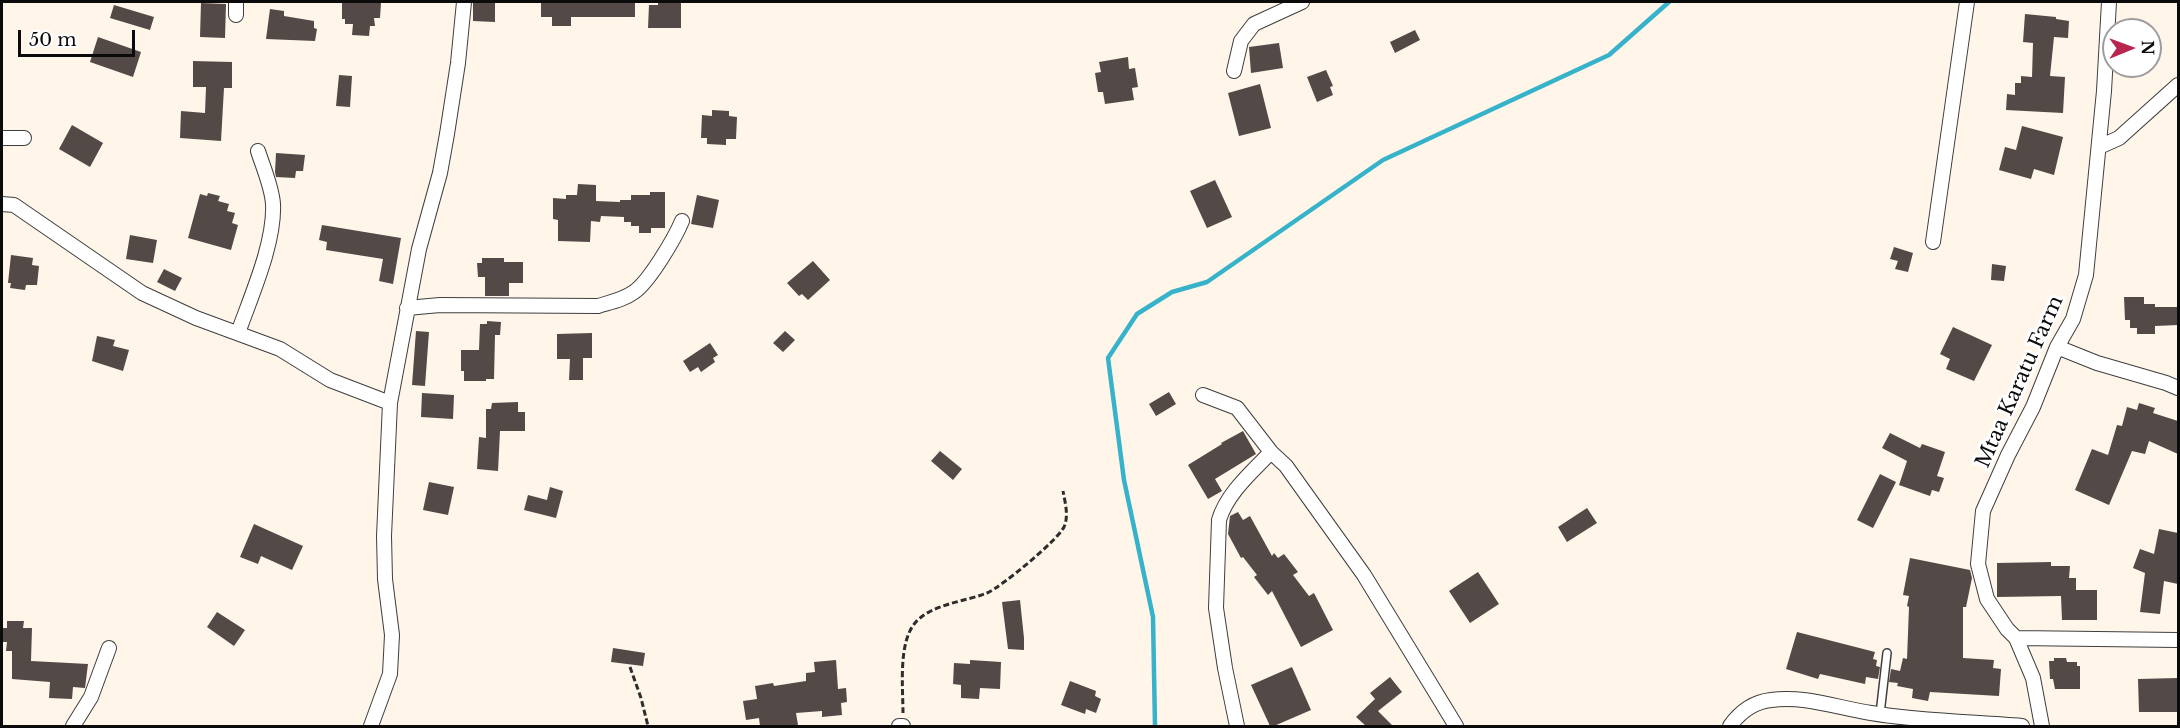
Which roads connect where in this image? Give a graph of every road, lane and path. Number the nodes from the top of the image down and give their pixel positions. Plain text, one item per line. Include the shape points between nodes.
1 (464, 2) edge
2 (1302, 2) edge
3 (1967, 2) edge
4 (2109, 2) edge
5 (1234, 71) dead end
6 (2178, 85) edge
7 (2, 138) edge
8 (24, 138) dead end
9 (2099, 147) junction
10 (258, 151) dead end
11 (2, 204) edge
12 (682, 221) dead end
13 (1933, 242) dead end
14 (407, 308) junction
15 (238, 333) junction
16 (2057, 347) junction
17 (2178, 388) edge
18 (1203, 395) dead end
19 (390, 403) junction
20 (1271, 452) junction
21 (1063, 491) dead end
22 (2016, 638) junction
23 (2178, 639) edge
24 (109, 648) dead end
25 (1887, 653) dead end
26 (630, 667) dead end
27 (1880, 714) junction
28 (73, 726) edge
29 (371, 726) edge
30 (648, 726) edge
31 (902, 726) edge
32 (1237, 726) edge
33 (1456, 726) edge
34 (1730, 726) edge
35 (2022, 726) edge
36 (2042, 726) edge

1 - 14 street via 440,173
2 - 5 street via 1254,24 1241,41
3 - 13 street
4 - 9 street, Mtaa Karatu Farm
6 - 9 street via 2119,138
7 - 8 street
9 - 16 street, Mtaa Karatu Farm via 2086,275 2073,319
10 - 15 street via 273,202 273,220
11 - 15 street via 14,205 142,293
12 - 14 street via 644,282 623,299 598,306
14 - 19 street
15 - 19 street via 280,349 330,380
16 - 17 street
16 - 22 street, Mtaa Karatu Farm via 1983,511 1978,564 1987,598
18 - 20 street via 1238,408
19 - 29 street via 384,536 392,635 390,674
20 - 32 street via 1223,507 1219,520 1216,608
20 - 33 street via 1286,466 1364,575
21 - 31 path via 1064,528 1035,556 989,592 925,614 914,624 903,652
22 - 23 street
22 - 36 street, Mtaa Karatu Farm via 2033,678
24 - 28 street via 90,697
25 - 27 lane
26 - 30 path
27 - 34 street via 1787,698 1755,704
27 - 35 street

